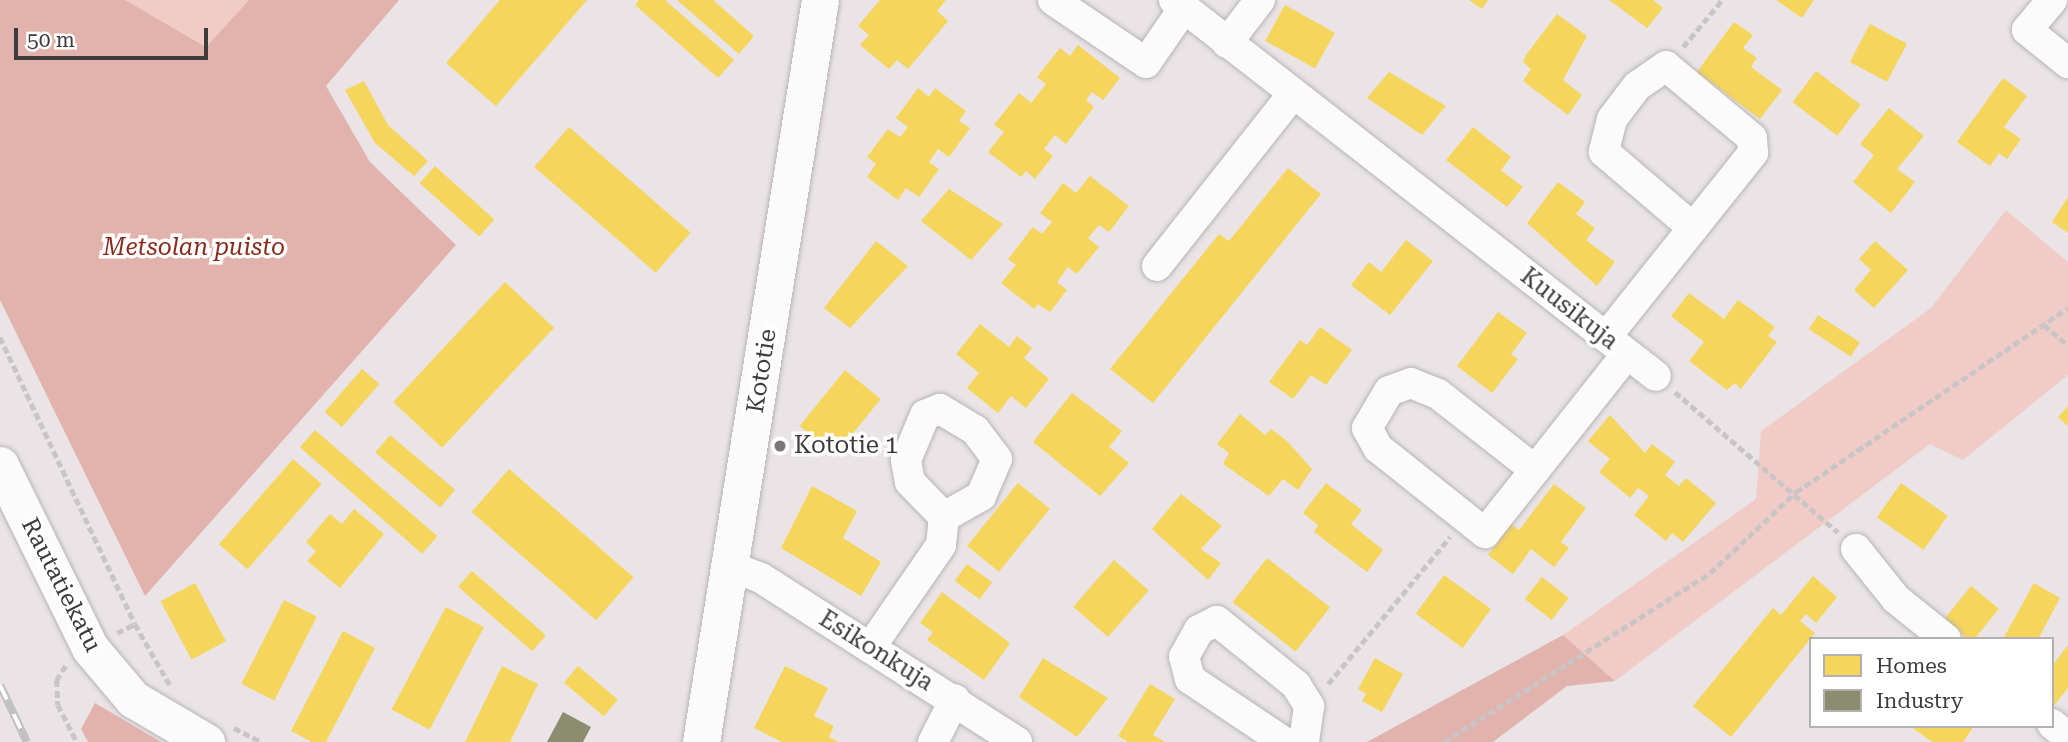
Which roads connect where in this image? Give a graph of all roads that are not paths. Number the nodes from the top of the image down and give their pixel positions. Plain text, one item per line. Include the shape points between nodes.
1 (820, 0) edge
2 (1053, 0) edge
3 (1260, 0) edge
4 (2052, 0) edge
5 (1179, 4) edge
6 (1227, 43) junction
7 (2068, 63) edge
8 (1293, 94) junction
9 (1693, 228) junction
10 (1157, 266) dead end
11 (1617, 346) junction
12 (1656, 376) road end
13 (0, 465) edge
14 (1535, 471) junction
15 (944, 517) dead end
16 (1856, 549) road end
17 (732, 567) junction
18 (1943, 637) edge
19 (870, 648) junction
20 (955, 699) junction
21 (2054, 726) edge
22 (216, 733) edge
23 (2068, 737) edge
24 (701, 742) edge
25 (933, 742) edge
26 (1017, 742) edge
27 (1284, 742) edge
28 (1304, 742) edge

1 - 17 street, Kototie
2 - 5 street via 1146,63
3 - 6 street
4 - 7 street via 2027,30
5 - 6 street, Kuusikuja
6 - 8 street, Kuusikuja
8 - 10 street
8 - 11 street, Kuusikuja
9 - 9 street via 1753,153 1752,138 1666,66 1637,86 1620,108 1604,152
9 - 11 street
11 - 12 street, Kuusikuja
11 - 14 street
13 - 22 street, Rautatiekatu via 90,648 134,699
14 - 14 street via 1485,533 1378,448 1367,428 1390,391 1411,383 1438,394
15 - 19 street via 941,545
16 - 18 street via 1896,599
17 - 19 street, Esikonkuja via 761,578
17 - 24 street, Kototie
19 - 20 street, Esikonkuja
20 - 25 street
20 - 26 street, Esikonkuja
21 - 23 street
27 - 28 street via 1190,679 1184,657 1199,630 1217,621 1296,685 1309,706

